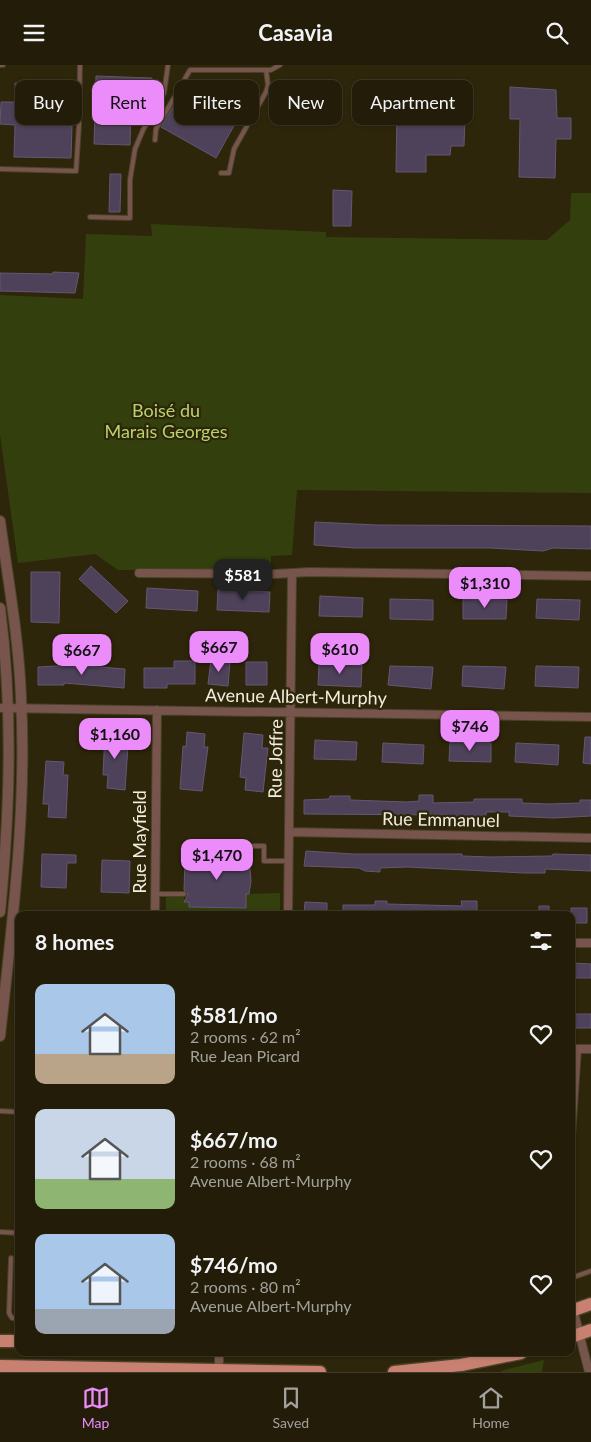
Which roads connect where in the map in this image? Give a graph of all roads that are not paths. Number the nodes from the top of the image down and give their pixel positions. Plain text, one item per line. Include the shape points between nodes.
1 (80, 65) edge
2 (168, 65) edge
3 (280, 65) edge
4 (266, 70) junction
5 (155, 140) dead end
6 (0, 169) edge
7 (222, 173) dead end
8 (90, 217) dead end
9 (0, 521) edge
10 (139, 573) dead end
11 (292, 573) junction
12 (591, 576) edge
13 (0, 608) edge
14 (5, 708) edge
15 (22, 708) junction
16 (157, 710) junction
17 (292, 712) junction
18 (591, 717) edge
19 (290, 832) junction
20 (591, 838) edge
21 (253, 846) dead end
22 (290, 861) junction
23 (155, 893) junction
24 (184, 894) dead end
25 (155, 911) edge
26 (288, 911) edge
27 (0, 912) edge
28 (575, 943) edge
29 (591, 943) edge
30 (0, 1036) edge
31 (575, 1049) edge
32 (591, 1049) edge
33 (0, 1111) edge
34 (15, 1112) edge
35 (0, 1232) edge
36 (15, 1233) edge
37 (11, 1258) dead end
38 (591, 1271) edge
39 (575, 1277) edge
40 (591, 1304) edge
41 (575, 1307) edge
42 (575, 1316) edge
43 (15, 1318) edge
44 (581, 1334) edge
45 (0, 1341) edge
46 (15, 1341) edge
47 (219, 1356) edge
48 (505, 1356) edge
49 (0, 1366) edge
50 (433, 1370) edge
51 (219, 1371) edge
52 (320, 1372) edge
53 (394, 1372) edge
54 (589, 1372) edge

1 - 6 lane via 76,171
2 - 8 lane via 164,93 135,149 130,180 130,217
3 - 4 lane
4 - 5 lane via 190,70 156,129
4 - 7 lane via 266,92 234,149 230,173
9 - 15 street
10 - 11 street
11 - 12 street
11 - 17 street, Rue Joffre
13 - 14 street
14 - 15 street, Avenue Albert-Murphy
14 - 27 street via 8,818
15 - 16 street, Avenue Albert-Murphy
15 - 30 street via 20,829
16 - 17 street, Avenue Albert-Murphy
16 - 23 street, Rue Mayfield
17 - 18 street, Avenue Albert-Murphy
17 - 19 street, Rue Joffre
19 - 20 street, Rue Emmanuel
19 - 22 street, Rue Joffre
21 - 22 lane via 264,846 264,861
22 - 26 street, Rue Joffre
23 - 24 lane
23 - 25 street, Rue Mayfield
28 - 29 street
31 - 32 street
33 - 34 lane
35 - 36 lane
37 - 43 lane via 9,1313
38 - 39 lane
40 - 41 main road
42 - 44 street
44 - 54 street
45 - 46 main road
47 - 51 street
48 - 50 main road
49 - 51 main road
50 - 53 main road
51 - 52 main road

